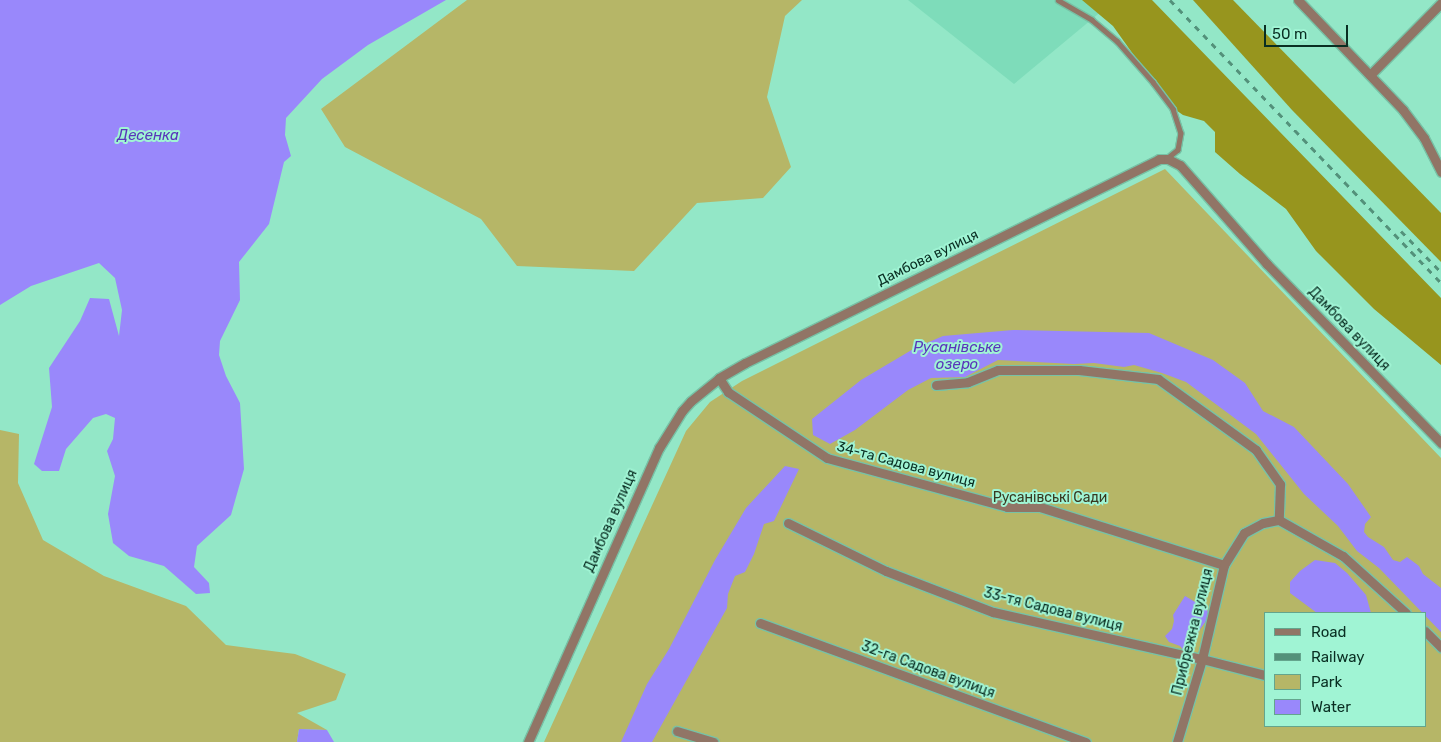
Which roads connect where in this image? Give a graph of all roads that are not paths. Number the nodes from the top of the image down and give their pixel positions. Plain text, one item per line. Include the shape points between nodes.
1 (1058, 0) edge
2 (1298, 0) edge
3 (1441, 3) edge
4 (1370, 74) junction
5 (1168, 158) junction
6 (1441, 172) edge
7 (719, 378) junction
8 (936, 385) dead end
9 (1441, 444) edge
10 (1279, 520) junction
11 (788, 524) dead end
12 (1224, 564) junction
13 (1405, 612) edge
14 (760, 623) dead end
15 (1426, 632) edge
16 (1441, 647) edge
17 (1202, 659) junction
18 (1264, 675) edge
19 (677, 731) dead end
20 (528, 742) edge
21 (713, 742) edge
22 (1086, 742) edge
23 (1177, 742) edge

1 - 5 lane via 1092,20 1118,41 1173,109 1181,133 1178,150
2 - 4 street
3 - 4 street
4 - 6 street via 1424,138
5 - 7 street, Дамбова вулиця via 1158,159
5 - 9 street, Дамбова вулиця via 1180,165 1267,264
7 - 12 street, 34-та Садова вулиця via 728,392 826,458 1007,508 1040,507
7 - 20 street, Дамбова вулиця via 682,411 659,448
8 - 10 street via 968,382 998,370 1080,370 1158,379 1256,450 1280,484
10 - 12 street, Прибрежна вулиця via 1263,523 1244,533
10 - 13 street via 1343,556
11 - 17 street, 33-тя Садова вулиця via 886,571 993,612
12 - 17 street, Прибрежна вулиця
14 - 22 street, 32-га Садова вулиця
15 - 16 street
17 - 18 street, 33-тя Садова вулиця
17 - 23 street, Прибрежна вулиця
19 - 21 street

